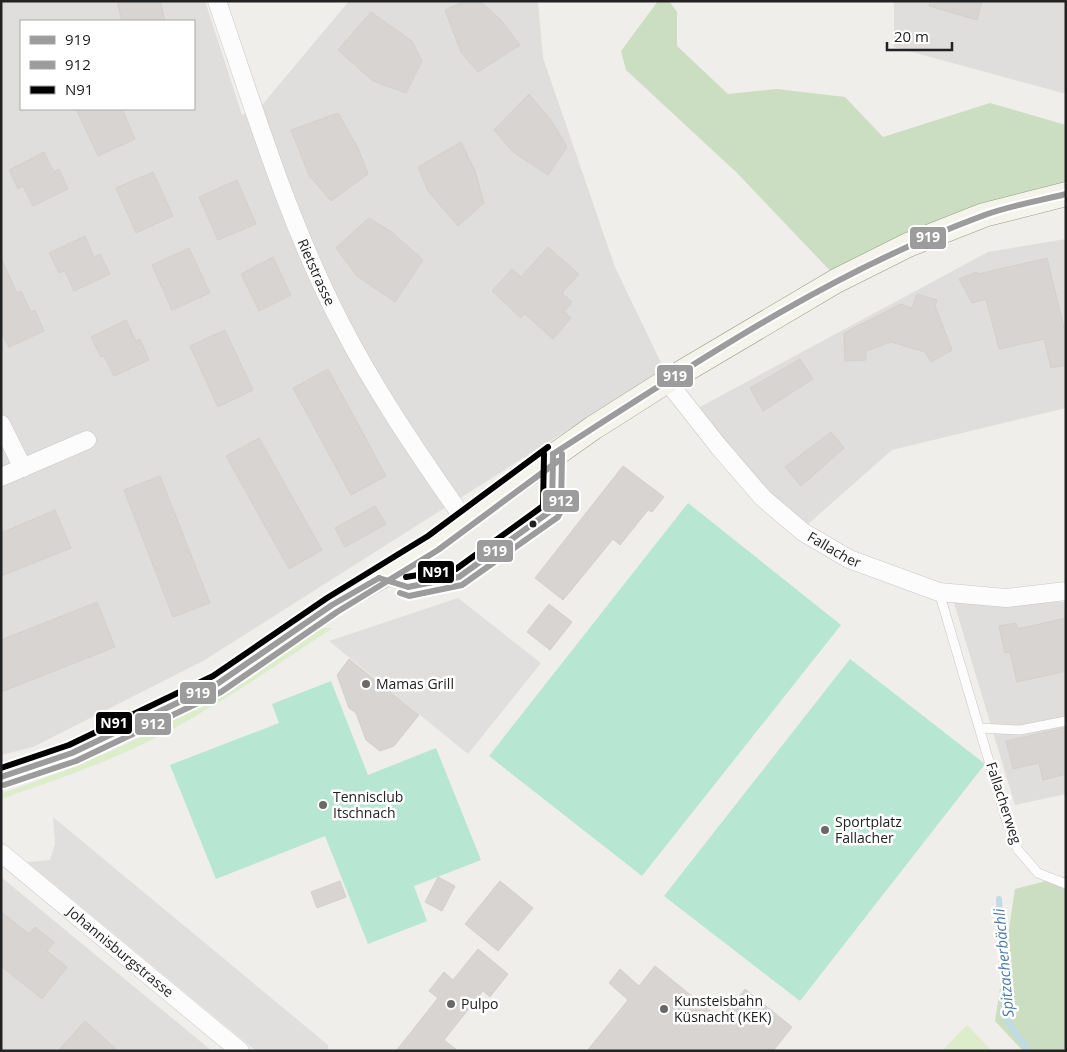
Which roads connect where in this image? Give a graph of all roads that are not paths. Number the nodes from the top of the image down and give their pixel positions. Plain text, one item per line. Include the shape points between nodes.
1 (217, 1) edge
2 (1066, 194) edge
3 (667, 381) junction
4 (1, 424) edge
5 (87, 440) dead end
6 (553, 454) junction
7 (22, 468) junction
8 (1, 477) edge
9 (464, 518) junction
10 (380, 578) junction
11 (1066, 591) edge
12 (939, 592) junction
13 (1066, 721) edge
14 (980, 728) junction
15 (1, 778) edge
16 (1, 853) edge
17 (1066, 884) edge
18 (240, 1051) edge

1 - 9 street, Rietstrasse via 299,231 335,313 383,398
2 - 3 main road via 984,215 908,245 812,295
3 - 6 main road
3 - 12 street, Fallacher via 763,498 802,532 849,559
4 - 7 street
5 - 7 street
6 - 9 main road
6 - 10 lane via 552,510 534,525 459,577 408,587
7 - 8 street
9 - 10 main road
10 - 15 main road via 332,604 217,684 72,753
11 - 12 street, Fallacher via 1006,598
12 - 14 lane, Fallacherweg
13 - 14 lane via 1020,730
14 - 17 lane, Fallacherweg via 1018,850 1038,873
16 - 18 street, Johannisburgstrasse

